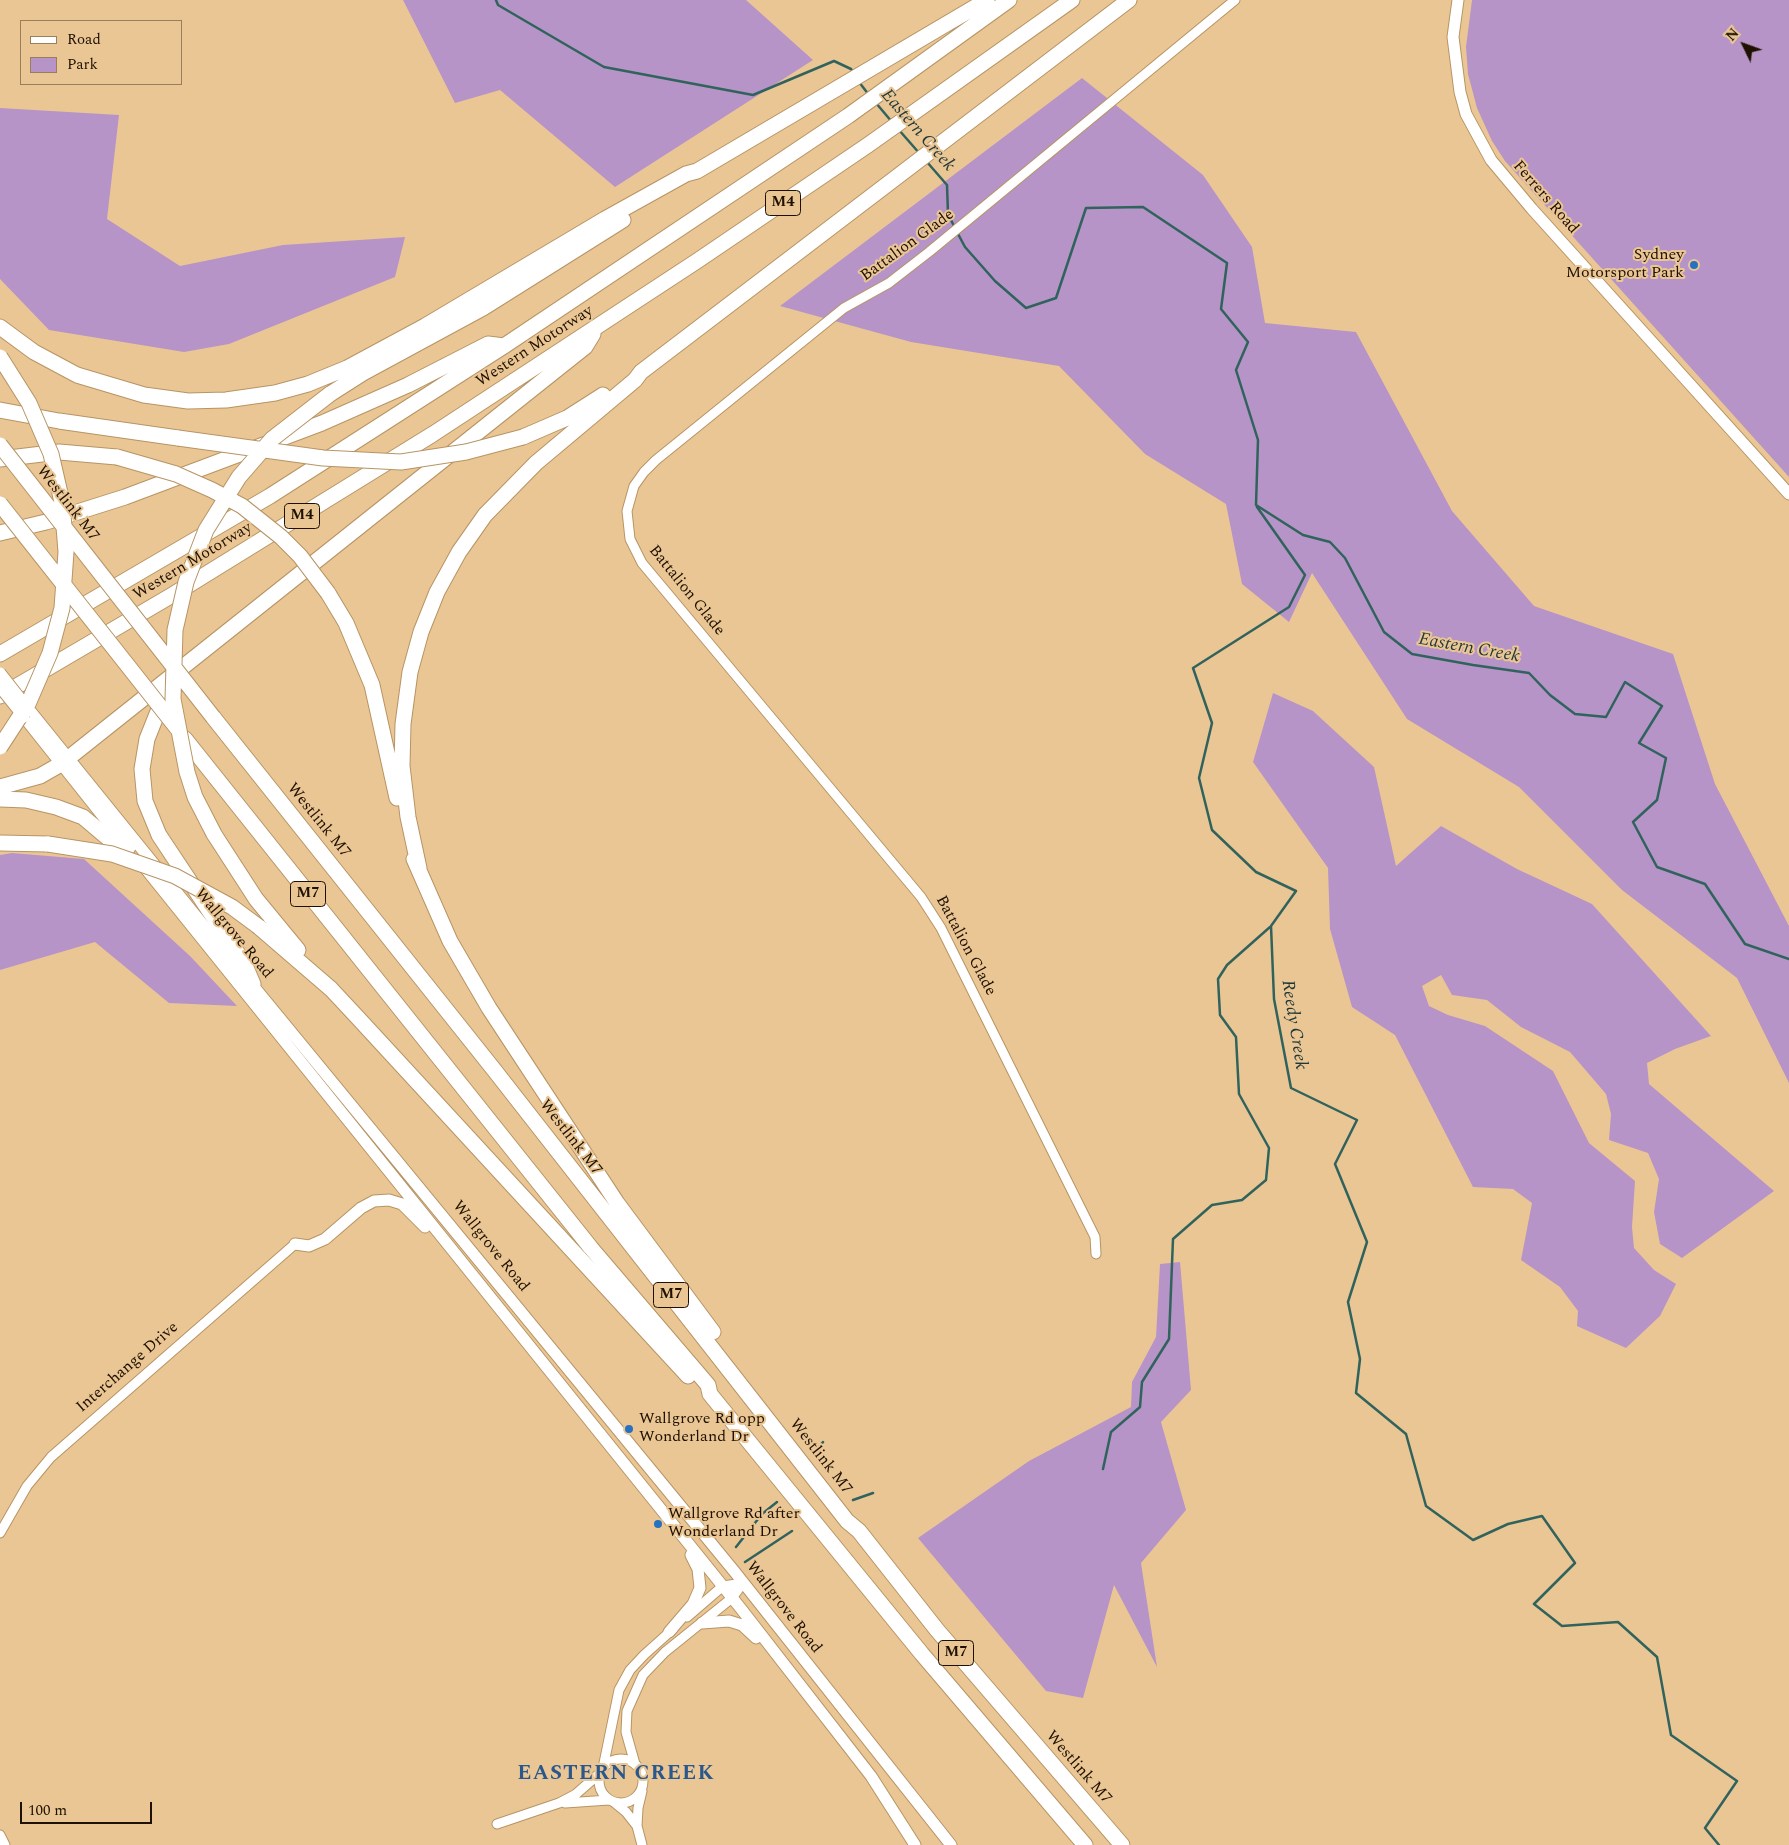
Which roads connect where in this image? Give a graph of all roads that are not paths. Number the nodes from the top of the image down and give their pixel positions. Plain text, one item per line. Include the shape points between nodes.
1 (987, 0) edge
2 (1010, 0) edge
3 (1072, 0) edge
4 (1129, 0) edge
5 (1235, 0) edge
6 (1458, 0) edge
7 (697, 171) junction
8 (598, 327) junction
9 (0, 328) edge
10 (504, 346) junction
11 (0, 357) edge
12 (641, 372) junction
13 (0, 410) edge
14 (0, 445) edge
15 (0, 459) edge
16 (1789, 494) edge
17 (0, 504) edge
18 (46, 522) junction
19 (0, 533) edge
20 (0, 541) edge
21 (0, 654) edge
22 (186, 665) junction
23 (0, 673) edge
24 (0, 688) edge
25 (0, 696) edge
26 (28, 714) junction
27 (0, 746) edge
28 (66, 761) junction
29 (0, 787) edge
30 (0, 799) edge
31 (0, 843) edge
32 (128, 847) junction
33 (419, 868) junction
34 (252, 984) junction
35 (331, 989) junction
36 (295, 1244) joint
37 (1096, 1254) dead end
38 (471, 1275) junction
39 (507, 1294) junction
40 (494, 1303) junction
41 (710, 1394) junction
42 (859, 1530) junction
43 (0, 1533) edge
44 (683, 1537) junction
45 (743, 1583) junction
46 (723, 1586) junction
47 (732, 1598) junction
48 (702, 1623) junction
49 (669, 1632) junction
50 (801, 1687) junction
51 (635, 1764) junction
52 (602, 1771) junction
53 (643, 1784) junction
54 (611, 1801) junction
55 (559, 1803) junction
56 (497, 1824) dead end
57 (637, 1826) junction
58 (0, 1835) edge
59 (5, 1845) edge
60 (642, 1845) edge
61 (915, 1845) edge
62 (951, 1845) edge
63 (1085, 1845) edge
64 (1123, 1845) edge

1 - 7 highway
2 - 10 highway, Western Motorway / M4 via 848,116
3 - 8 highway, Western Motorway / M4 via 916,112
4 - 12 highway
5 - 37 street, Battalion Glade via 929,252 889,283 844,308 649,466 638,479 627,512 628,530 642,563 922,897 941,928 1080,1205 1095,1237
6 - 16 main road, Ferrers Road via 1453,37 1454,64 1466,114 1491,160
7 - 9 highway via 605,219 489,290 375,354 327,377 276,393 204,401 172,400 136,393 77,375 34,352
7 - 35 highway, bridge via 483,308 363,372 330,394 272,439 239,477 206,530 186,582 175,630 173,699 187,772 195,797 214,834 256,899
8 - 22 highway via 585,347
8 - 25 highway, Western Motorway / M4 via 288,525
10 - 18 highway via 488,344 408,385 322,423 124,497
10 - 21 highway, Western Motorway / M4 via 270,496
11 - 27 highway, bridge via 29,402 51,454 62,502 66,552 62,608 50,653 28,704
12 - 13 highway, bridge via 567,418 523,437 466,452 401,462 323,458
12 - 33 highway via 499,498 472,531 437,592 416,649 403,724 404,784
14 - 42 highway, Westlink M7 / M7, bridge via 847,1520
15 - 33 highway, bridge via 59,452 117,457 176,474 229,498 281,537 310,568 346,622 372,685 397,799 411,853
17 - 41 highway, M7, bridge via 591,1248 708,1385
18 - 19 highway
18 - 20 highway
22 - 28 highway
22 - 34 highway via 180,680 159,709 147,739 142,769 145,801 159,835 244,964
23 - 26 main road, Wallgrove Road, bridge
24 - 26 main road, Wallgrove Road, bridge
26 - 28 main road, Wallgrove Road
28 - 29 highway via 40,776
28 - 32 main road, Wallgrove Road
28 - 34 main road, Wallgrove Road
30 - 32 highway via 26,800 84,817 115,844
31 - 35 highway, bridge via 48,844 112,854 174,876 225,903 259,927
32 - 38 main road, Wallgrove Road
33 - 42 highway via 450,941 489,1008 617,1203 853,1515
34 - 39 main road, Wallgrove Road
35 - 41 highway via 701,1391
36 - 38 main road via 317,1244 367,1204 389,1200 402,1204
36 - 43 street, Interchange Drive via 51,1457 28,1486
38 - 40 main road, Wallgrove Road
39 - 40 main road
39 - 45 main road, Wallgrove Road
40 - 44 main road, Wallgrove Road
41 - 63 highway, M7 via 922,1654
42 - 64 highway, Westlink M7 / M7 via 937,1630
44 - 46 main road, Wallgrove Road
44 - 49 main road via 698,1569 700,1588 693,1604
45 - 46 street
45 - 47 street
45 - 62 main road, Wallgrove Road
46 - 47 main road, Wallgrove Road
46 - 49 street
47 - 48 street
47 - 50 main road, Wallgrove Road
48 - 50 main road via 720,1620 742,1625
48 - 51 street via 654,1663 634,1692 627,1711 626,1732
49 - 52 street via 630,1670 619,1690
50 - 61 main road, Wallgrove Road via 871,1776
51 - 52 street via 622,1759 609,1763
51 - 53 street via 643,1776
52 - 54 street via 600,1788
52 - 55 street via 576,1794
53 - 54 street via 632,1800 626,1803
53 - 57 street
54 - 55 street
54 - 57 street
55 - 56 street
57 - 60 street
58 - 59 street

